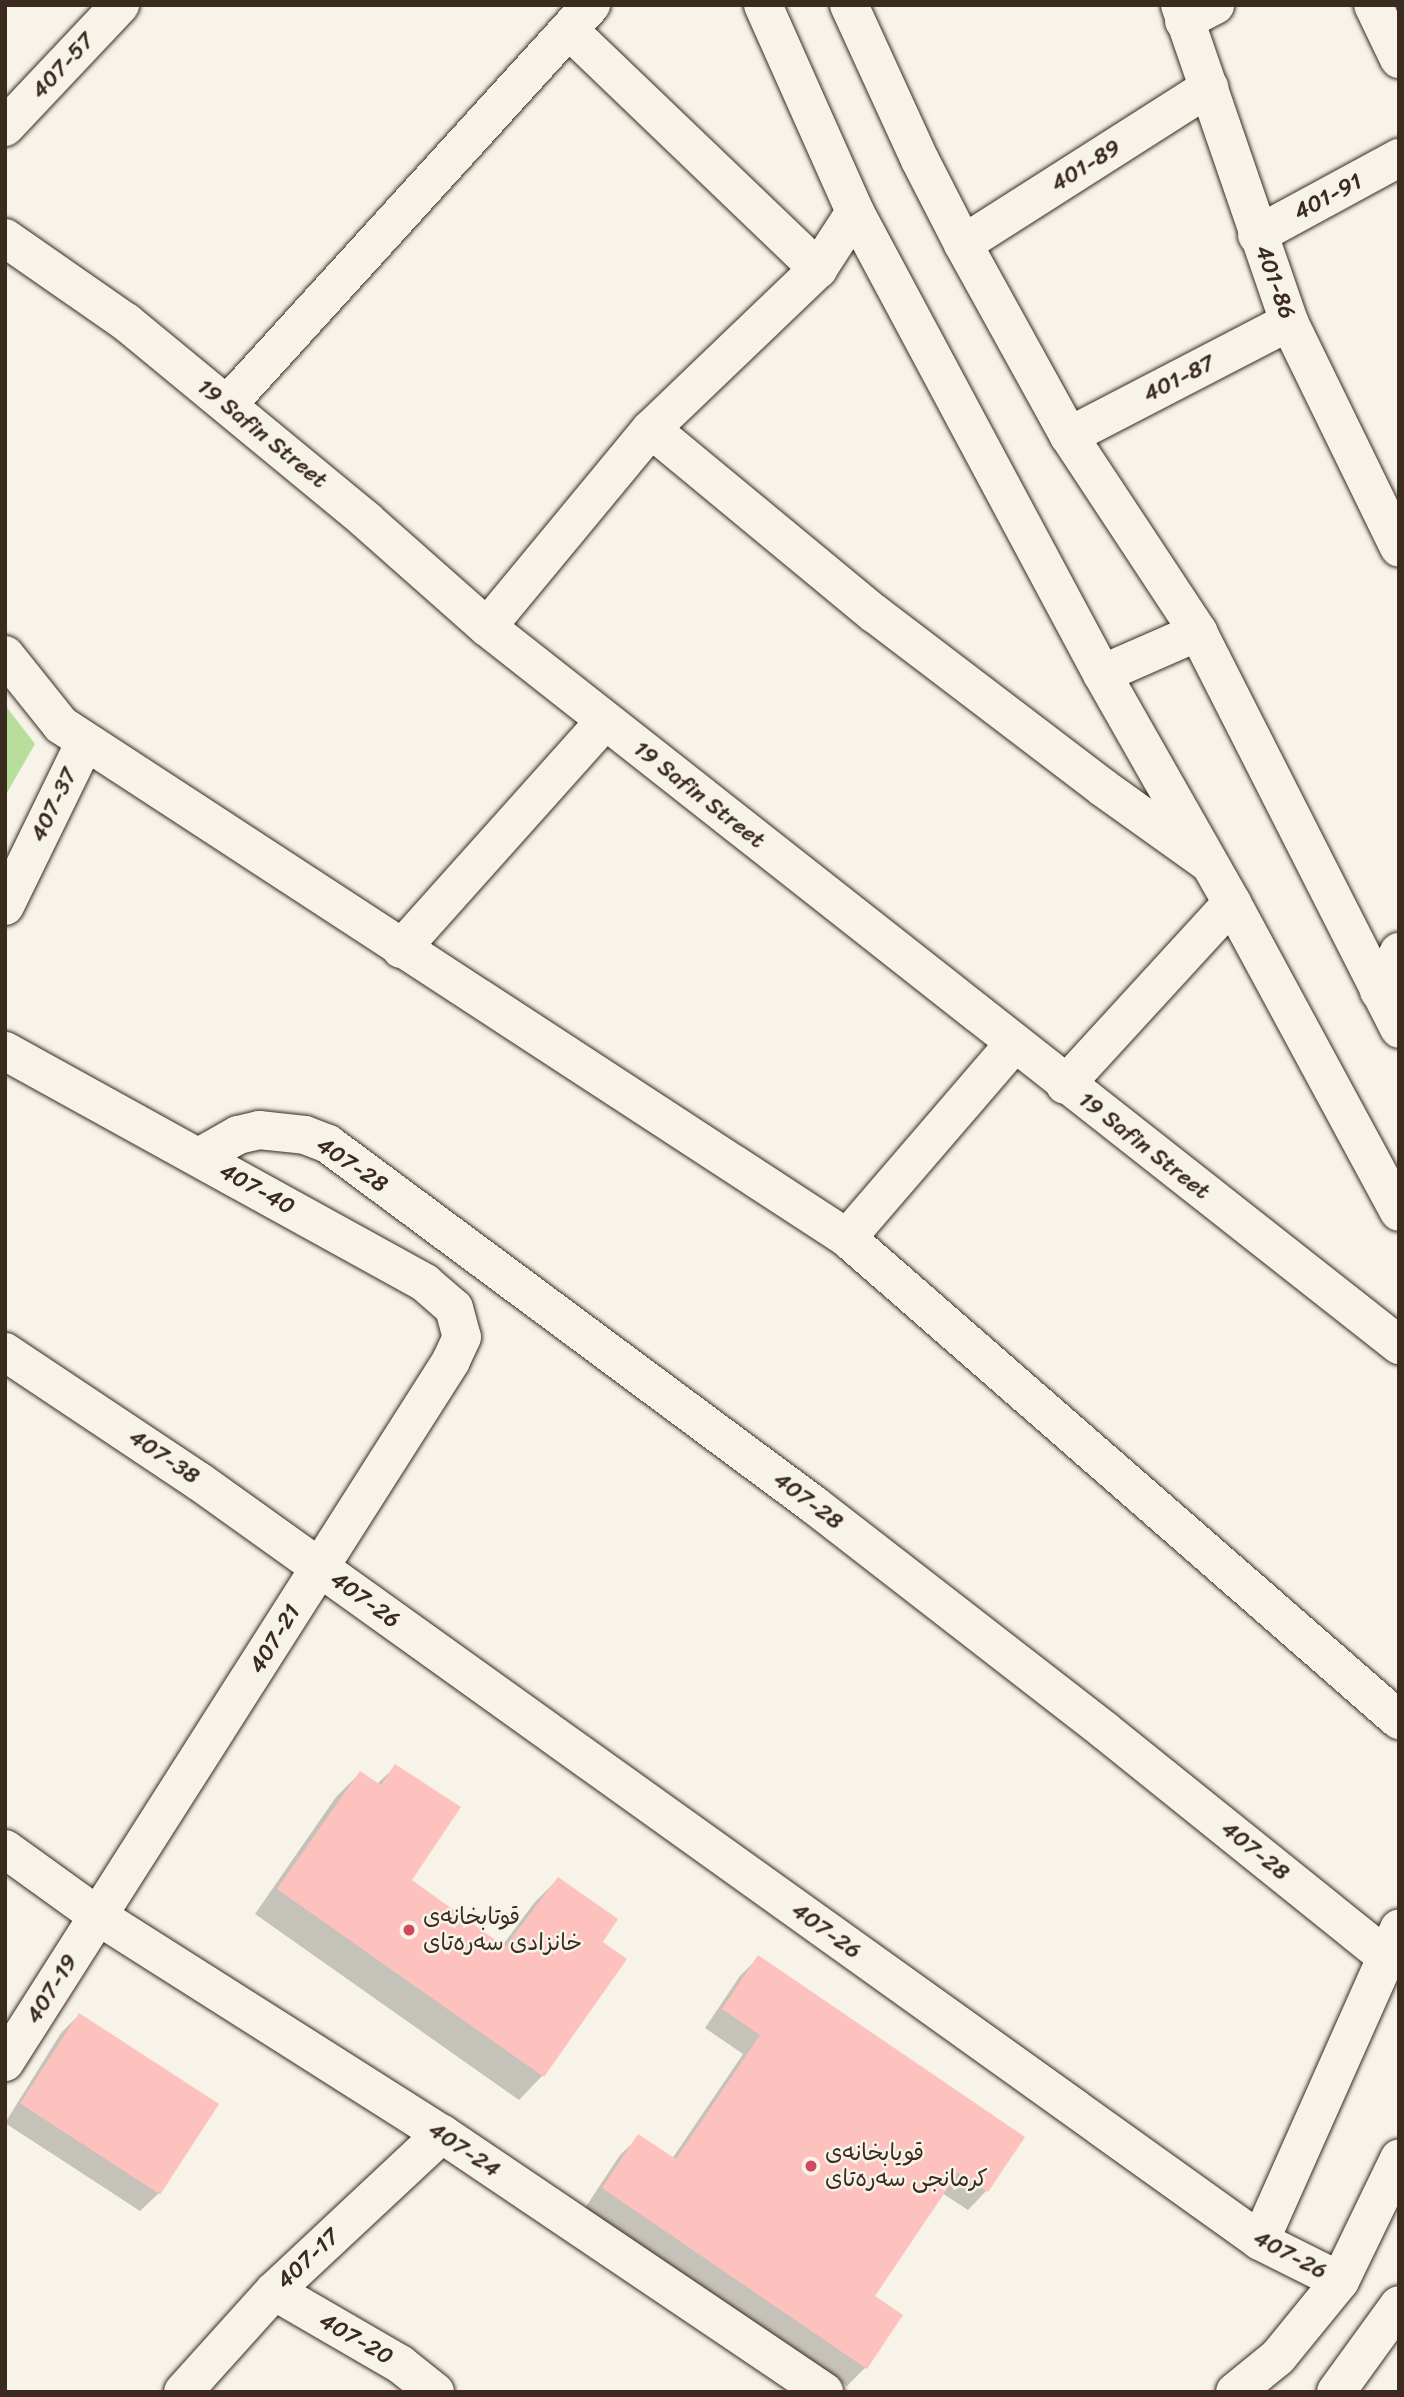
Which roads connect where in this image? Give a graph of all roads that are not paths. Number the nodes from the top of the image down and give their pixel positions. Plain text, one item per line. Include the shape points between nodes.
1 (120, 5) edge
2 (763, 5) edge
3 (849, 5) edge
4 (1373, 5) edge
5 (1193, 10) edge
6 (581, 18) edge
7 (1399, 59) edge
8 (1209, 87) junction
9 (5, 127) edge
10 (1399, 158) edge
11 (855, 212) junction
12 (1258, 235) junction
13 (5, 238) edge
14 (963, 244) junction
15 (818, 269) junction
16 (1289, 323) junction
17 (227, 405) junction
18 (650, 429) junction
19 (1069, 436) junction
20 (1399, 548) edge
21 (487, 627) junction
22 (1198, 632) junction
23 (5, 655) edge
24 (1102, 674) junction
25 (605, 720) junction
26 (85, 742) junction
27 (17, 853) edge
28 (1208, 863) junction
29 (1232, 903) junction
30 (5, 906) edge
31 (401, 949) junction
32 (1399, 952) edge
33 (1379, 990) junction
34 (1399, 1029) edge
35 (1014, 1044) junction
36 (5, 1051) edge
37 (1065, 1085) junction
38 (199, 1157) junction
39 (1399, 1212) edge
40 (847, 1238) junction
41 (1399, 1345) edge
42 (5, 1352) edge
43 (451, 1361) joint
44 (320, 1568) junction
45 (1399, 1720) edge
46 (5, 1849) edge
47 (98, 1916) junction
48 (1392, 1943) edge
49 (5, 2062) edge
50 (442, 2134) junction
51 (1399, 2159) edge
52 (1260, 2241) junction
53 (1340, 2281) junction
54 (274, 2291) junction
55 (1399, 2305) edge
56 (183, 2392) edge
57 (435, 2392) edge
58 (824, 2392) edge
59 (1236, 2392) edge
60 (1336, 2392) edge

1 - 9 street, 407-57
2 - 11 street
3 - 14 street
4 - 7 street
5 - 8 street, 401-86
6 - 15 street
6 - 17 street
8 - 12 street, 401-86
8 - 14 street, 401-89
10 - 12 street, 401-91
11 - 15 street
11 - 24 street
12 - 16 street, 401-86
13 - 17 street, 19 Safin Street via 126,322
14 - 19 street
15 - 18 street
16 - 19 street, 401-87
16 - 20 street, 401-86
17 - 21 street, 19 Safin Street
18 - 21 street
18 - 28 street via 875,614
19 - 22 street
21 - 25 street, 19 Safin Street
22 - 24 street
22 - 33 street
23 - 26 street via 61,725
24 - 28 street
25 - 31 street
25 - 35 street, 19 Safin Street
26 - 27 street, 407-37
26 - 31 street
27 - 30 street, 407-37
28 - 29 street
29 - 37 street
29 - 39 street
31 - 40 street
32 - 33 street
33 - 34 street
35 - 37 street, 19 Safin Street
35 - 40 street
36 - 38 street, 407-40
37 - 41 street, 19 Safin Street
38 - 43 street, 407-40 via 425,1283 454,1308 462,1337
38 - 48 street, 407-28 via 238,1135 259,1130 305,1135 328,1144
40 - 45 street
42 - 44 street, 407-38
43 - 44 street, 407-21
44 - 47 street, 407-21
44 - 52 street, 407-26
46 - 47 street, 407-24
47 - 49 street, 407-19
47 - 50 street, 407-24
48 - 52 street
50 - 54 street, 407-17
50 - 58 street, 407-24
51 - 53 street
52 - 53 street, 407-26
53 - 59 street via 1278,2357
54 - 56 street, 407-17
54 - 57 street, 407-20 via 400,2364
55 - 60 street

